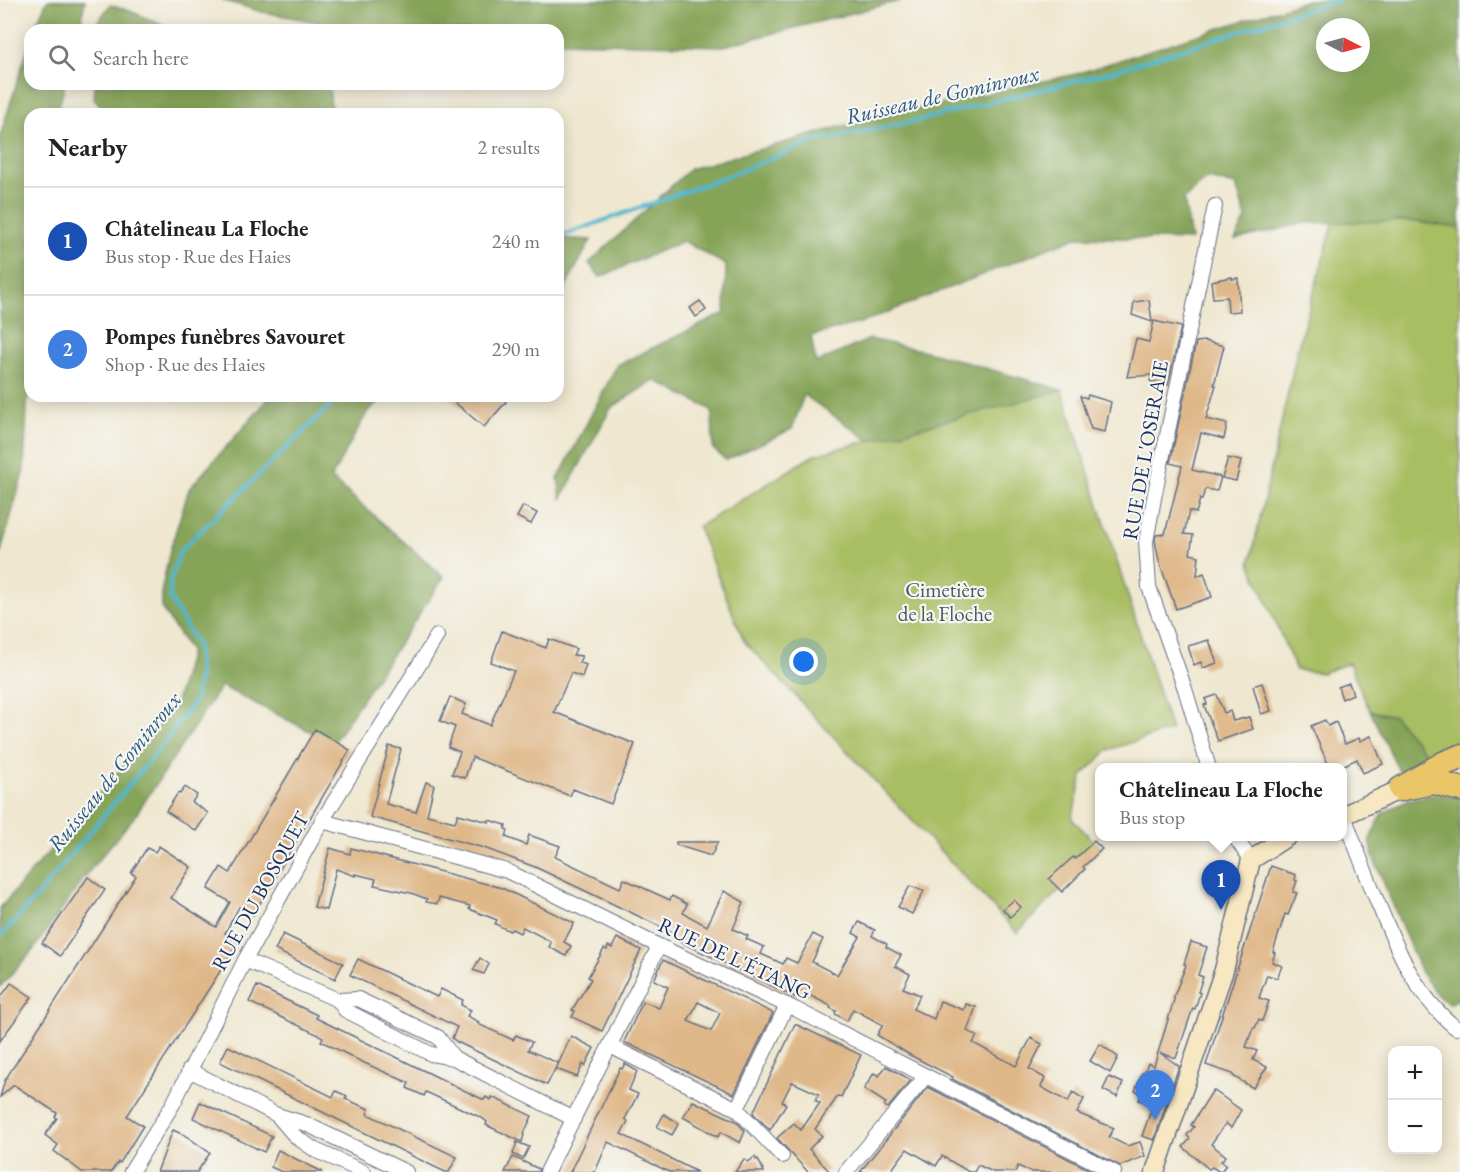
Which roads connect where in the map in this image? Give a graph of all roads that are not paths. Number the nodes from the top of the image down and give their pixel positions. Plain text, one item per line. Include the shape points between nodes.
1 (1215, 206) dead end
2 (437, 636) dead end
3 (1460, 757) edge
4 (1207, 763) edge
5 (1401, 789) junction
6 (1460, 789) edge
7 (1347, 814) edge
8 (322, 820) junction
9 (1347, 826) edge
10 (1237, 841) edge
11 (1282, 841) edge
12 (1251, 860) junction
13 (659, 946) junction
14 (245, 960) junction
15 (787, 1005) junction
16 (1456, 1028) dead end
17 (610, 1046) junction
18 (189, 1070) junction
19 (926, 1076) junction
20 (737, 1109) junction
21 (277, 1115) junction
22 (574, 1119) junction
23 (782, 1156) dead end
24 (131, 1172) edge
25 (364, 1172) edge
26 (406, 1172) edge
27 (547, 1172) edge
28 (846, 1172) edge
29 (1114, 1172) edge
30 (1155, 1172) edge

1 - 4 street, RUE DE L'OSERAIE via 1146,542 1149,587
2 - 8 street, RUE DU BOSQUET
3 - 5 highway
5 - 6 highway via 1433,782
5 - 7 street
8 - 13 street, RUE DE L'ÉTANG via 507,871
8 - 14 street, RUE DU BOSQUET
9 - 16 street via 1400,956 1416,985
10 - 12 street
11 - 12 street
12 - 30 street via 1224,970
13 - 15 street, RUE DE L'ÉTANG
13 - 17 street
14 - 18 street, RUE DU BOSQUET
14 - 22 street via 338,1000 345,1010 431,1054 454,1058
15 - 19 street, RUE DE L'ÉTANG
15 - 20 street
17 - 20 street
17 - 22 street
18 - 21 street
18 - 24 street, RUE DU BOSQUET
19 - 28 street
19 - 29 street, RUE DE L'ÉTANG
20 - 23 street
21 - 25 street via 315,1150
21 - 26 street via 306,1124
22 - 27 street

